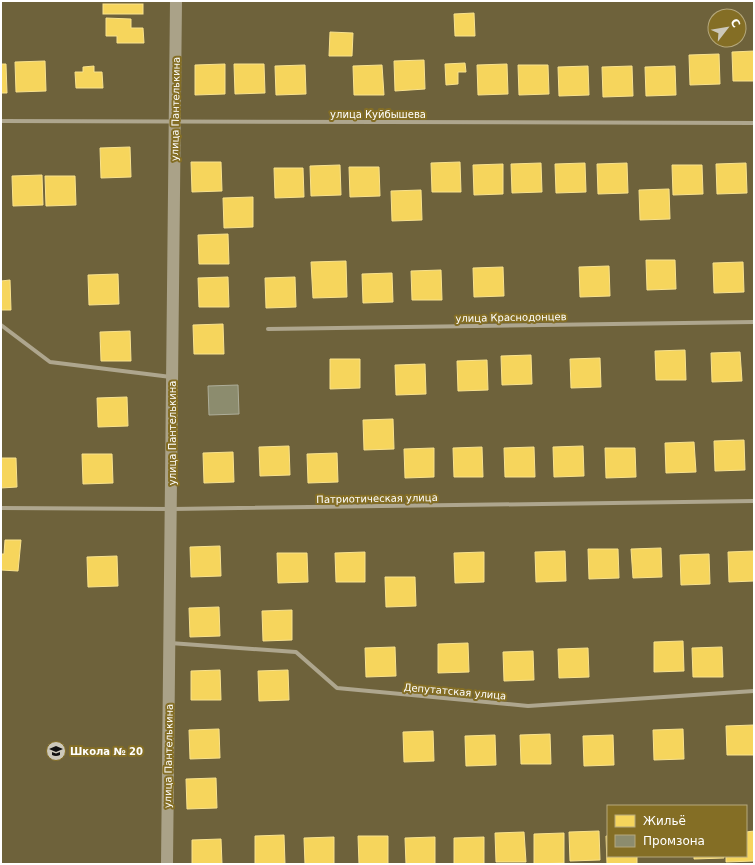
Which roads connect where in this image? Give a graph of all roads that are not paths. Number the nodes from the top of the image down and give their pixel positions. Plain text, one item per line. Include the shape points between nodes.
1 (176, 1) edge
2 (175, 121) junction
3 (1, 122) edge
4 (754, 123) edge
5 (754, 322) edge
6 (1, 325) edge
7 (268, 329) dead end
8 (172, 377) junction
9 (754, 501) edge
10 (1, 508) edge
11 (172, 509) junction
12 (170, 642) junction
13 (754, 691) edge
14 (167, 864) edge

1 - 2 main road, улица Пантелькина
2 - 3 street, улица Куйбышева
2 - 4 street, улица Куйбышева
2 - 8 main road, улица Пантелькина
5 - 7 street, улица Краснодонцев
6 - 8 street via 50,362
8 - 11 main road, улица Пантелькина
9 - 11 street, Патриотическая улица
10 - 11 street, Патриотическая улица
11 - 12 main road, улица Пантелькина
12 - 13 street, Депутатская улица via 296,652 337,688 528,706
12 - 14 main road, улица Пантелькина

